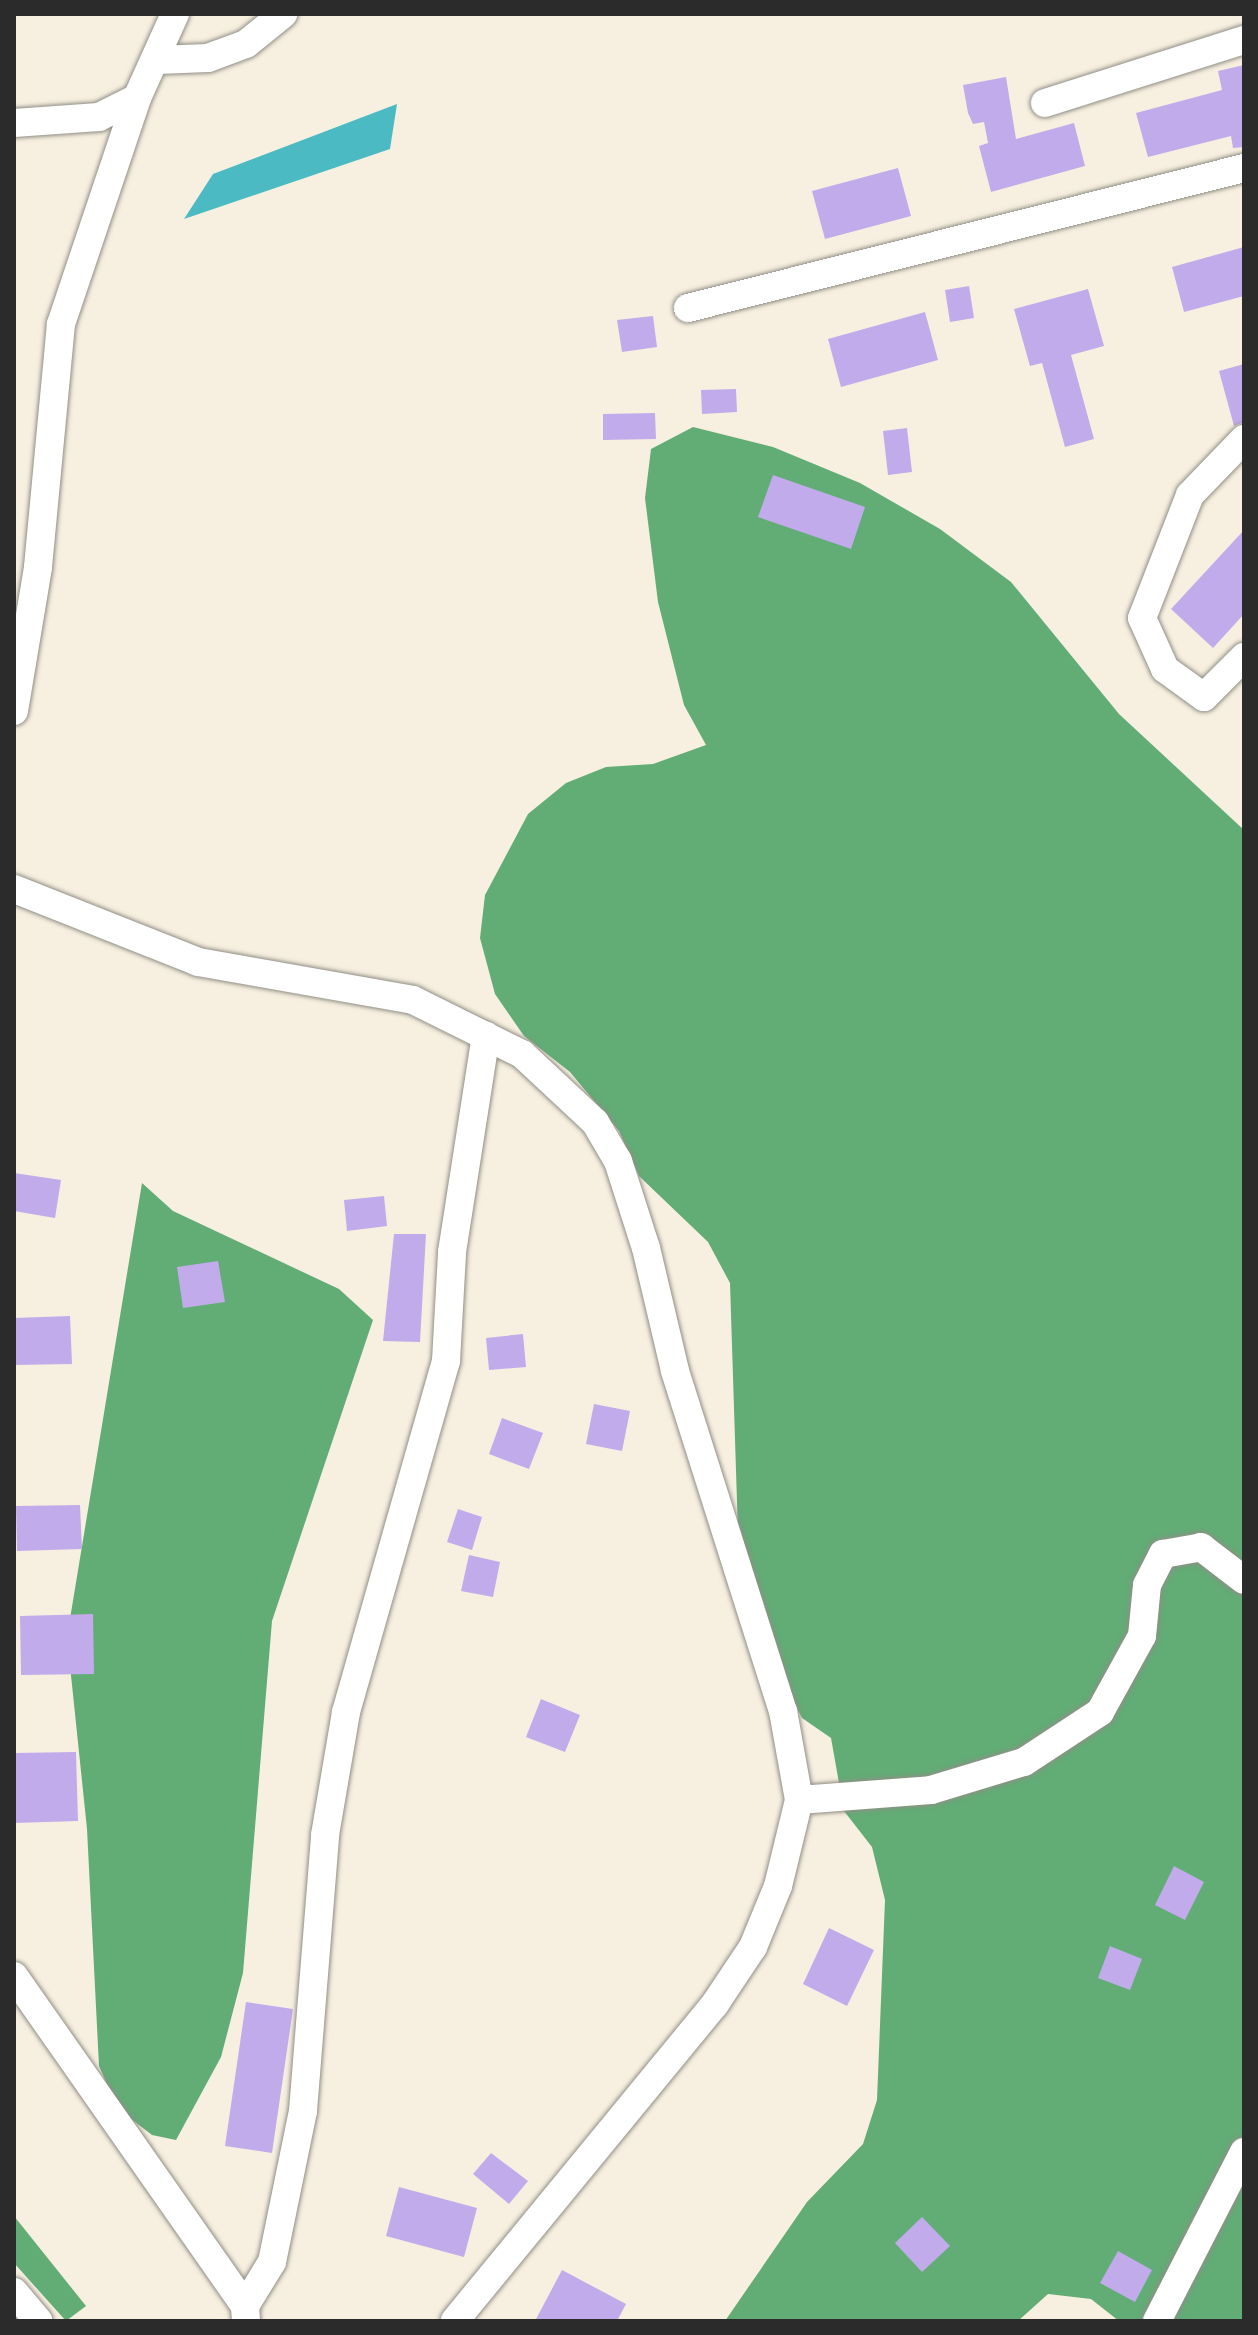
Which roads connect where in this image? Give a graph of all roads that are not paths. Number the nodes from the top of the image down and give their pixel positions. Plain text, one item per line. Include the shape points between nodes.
1 (175, 14) edge
2 (283, 14) edge
3 (1244, 40) edge
4 (157, 60) junction
5 (137, 98) junction
6 (1045, 103) dead end
7 (14, 123) edge
8 (1244, 168) edge
9 (688, 308) dead end
10 (1244, 439) edge
11 (1244, 657) edge
12 (14, 711) edge
13 (14, 889) edge
14 (486, 1036) junction
15 (1244, 1580) edge
16 (799, 1800) junction
17 (14, 1976) edge
18 (1244, 2152) edge
19 (14, 2292) edge
20 (246, 2314) edge
21 (38, 2321) edge
22 (455, 2321) edge
23 (1157, 2321) edge

1 - 4 street
2 - 4 street via 246,44 208,58
3 - 6 street
4 - 5 street
5 - 7 street via 99,117
5 - 12 street via 61,324 38,567
8 - 9 street
10 - 11 street via 1190,495 1142,618 1165,669 1204,697
13 - 14 street via 198,962 413,1000
14 - 16 street via 565,1089 618,1161 783,1711
14 - 20 street via 455,1225 446,1361 346,1712 325,1835 303,2111 272,2262
15 - 16 street via 1201,1547 1163,1554 1147,1585 1142,1636 1100,1712 1024,1762 931,1790
16 - 22 street via 773,1898 715,2004
17 - 20 street
18 - 23 street
19 - 21 street

